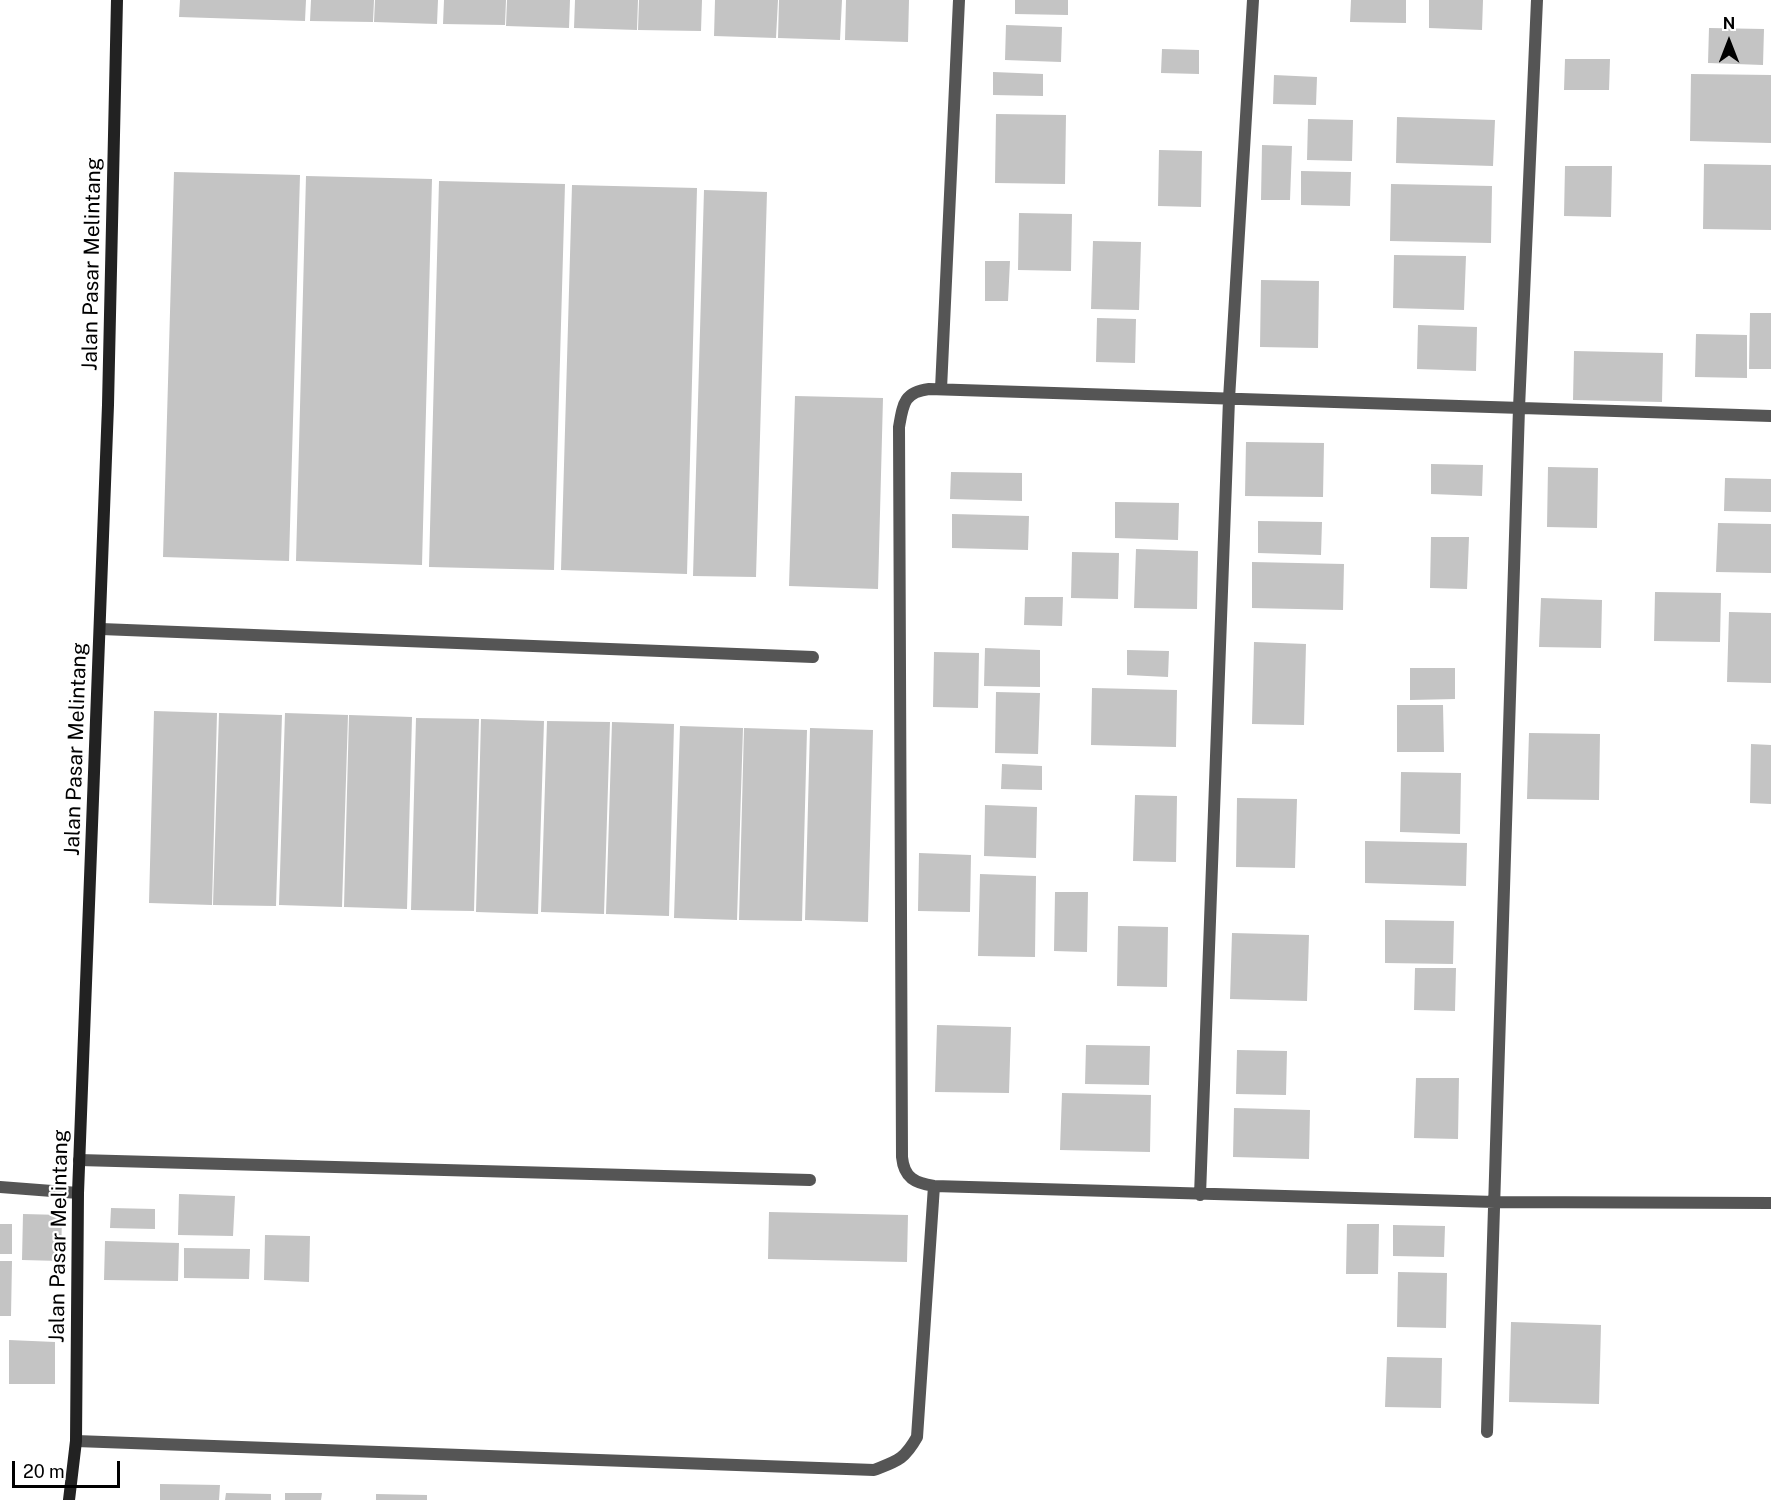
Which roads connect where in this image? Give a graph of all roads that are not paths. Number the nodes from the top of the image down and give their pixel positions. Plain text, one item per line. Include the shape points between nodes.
1 (117, 0) edge
2 (959, 0) edge
3 (1253, 0) edge
4 (1537, 0) edge
5 (941, 389) junction
6 (1230, 399) junction
7 (1520, 408) junction
8 (1771, 417) edge
9 (100, 629) junction
10 (813, 657) dead end
11 (79, 1160) junction
12 (810, 1180) dead end
13 (934, 1186) junction
14 (0, 1187) edge
15 (78, 1192) junction
16 (1200, 1195) junction
17 (1495, 1202) junction
18 (1771, 1203) edge
19 (1487, 1432) dead end
20 (76, 1442) junction
21 (69, 1500) edge

1 - 9 street, Jalan Pasar Melintang
2 - 5 street
3 - 6 street
4 - 7 street
5 - 6 street
5 - 13 street via 918,390 908,396 899,426 902,1157 909,1178
6 - 7 street
6 - 16 street
7 - 8 street
7 - 17 street
9 - 10 street
9 - 11 street, Jalan Pasar Melintang
11 - 12 street
11 - 15 street, Jalan Pasar Melintang
13 - 16 street
13 - 20 street via 917,1437 908,1454 874,1470
14 - 15 street
15 - 20 street, Jalan Pasar Melintang
16 - 17 street
17 - 18 street
17 - 19 street
20 - 21 street, Jalan Pasar Melintang

